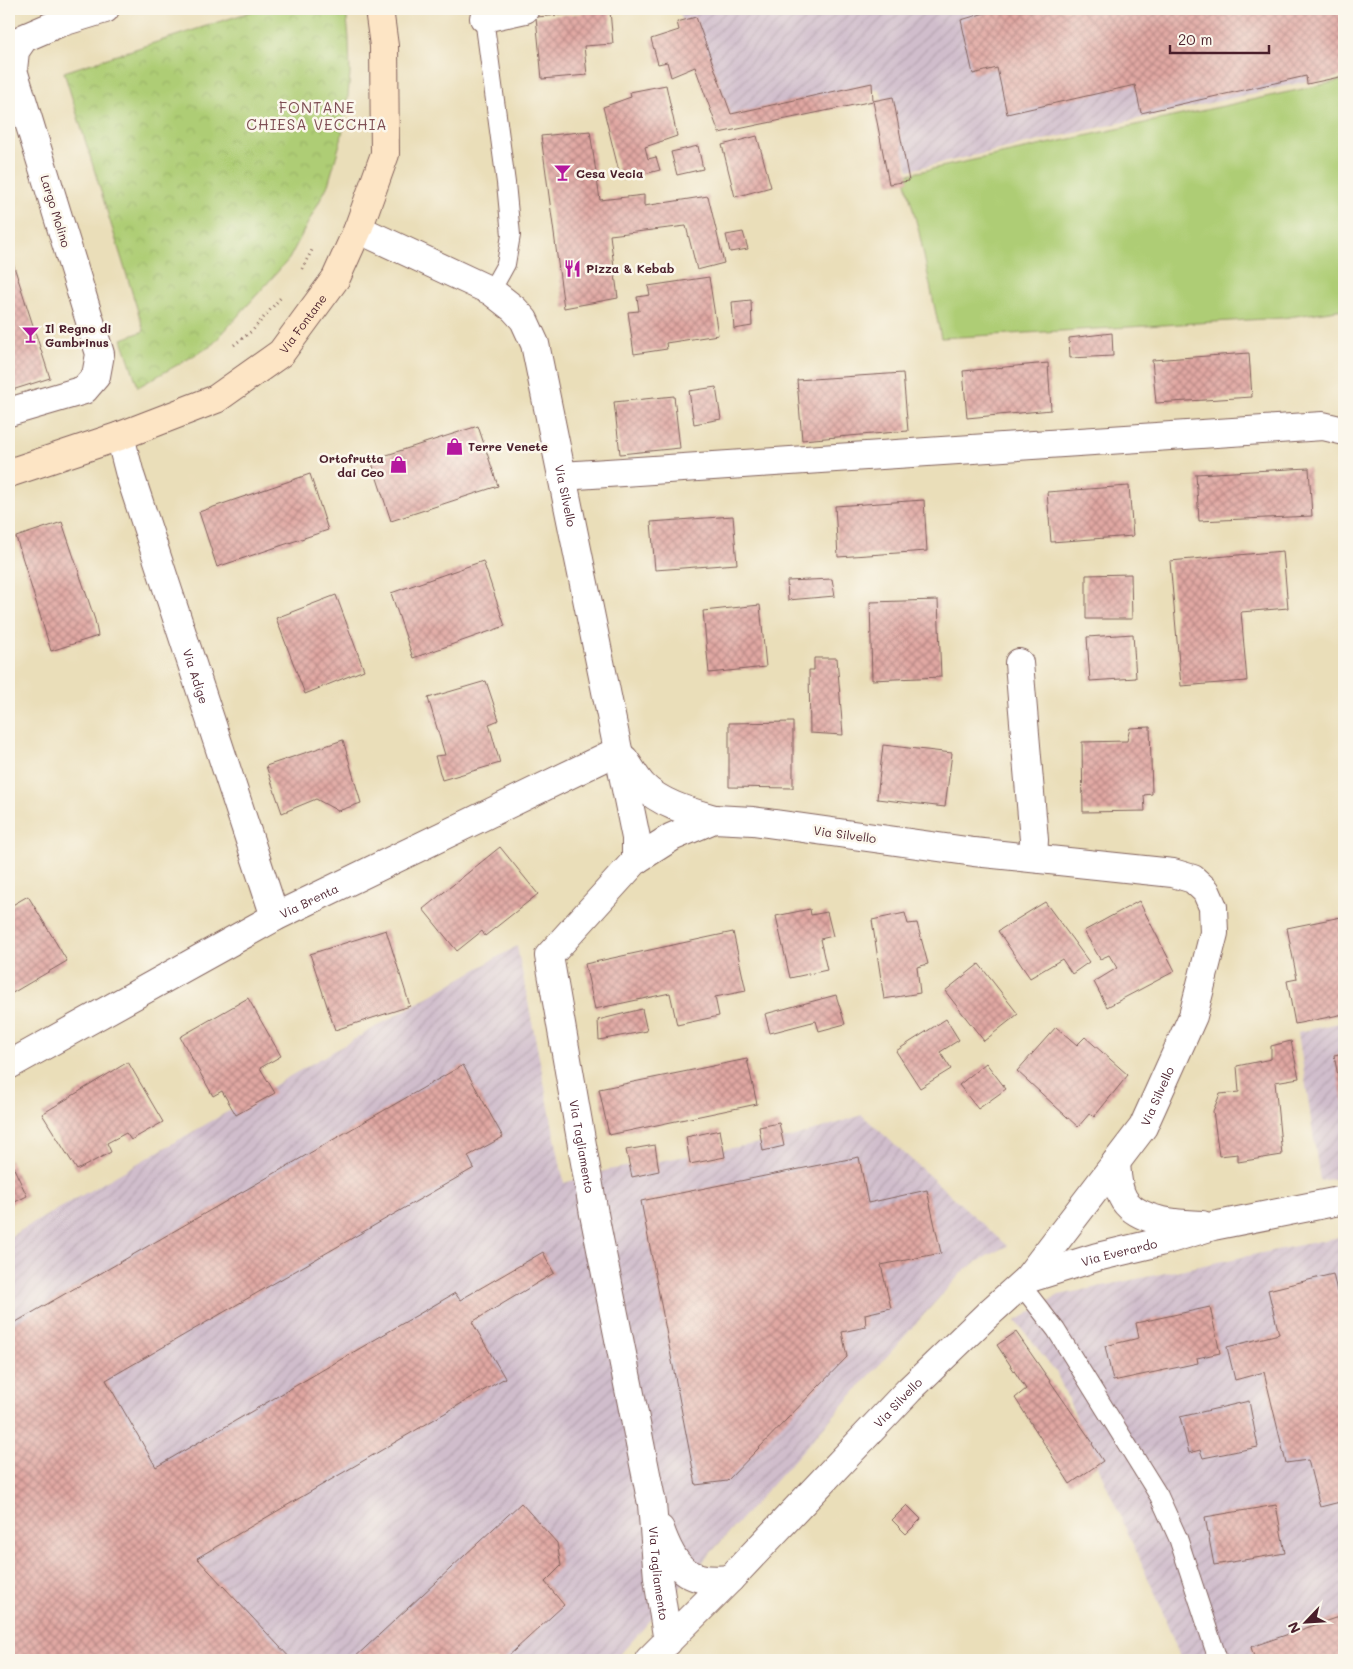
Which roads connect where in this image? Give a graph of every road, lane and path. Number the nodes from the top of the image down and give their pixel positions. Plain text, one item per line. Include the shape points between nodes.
1 (105, 9) edge
2 (379, 9) edge
3 (524, 9) edge
4 (482, 14) edge
5 (358, 229) junction
6 (316, 242) dead end
7 (298, 275) dead end
8 (287, 289) dead end
9 (491, 291) junction
10 (231, 348) dead end
11 (9, 412) edge
12 (1344, 431) edge
13 (120, 436) junction
14 (9, 473) edge
15 (562, 476) junction
16 (1019, 663) dead end
17 (618, 751) junction
18 (714, 819) junction
19 (672, 837) joint
20 (1033, 858) junction
21 (636, 860) junction
22 (275, 917) junction
23 (9, 1065) edge
24 (1116, 1162) junction
25 (1344, 1200) edge
26 (1213, 1226) junction
27 (1024, 1282) junction
28 (652, 1504) junction
29 (730, 1578) junction
30 (658, 1651) edge
31 (1218, 1660) edge

1 - 11 street, Largo Molino via 24,38 15,51 13,70 100,354 96,376 84,390
2 - 5 street, Via Fontane via 384,46 385,154
3 - 4 street
4 - 9 lane via 511,235 506,264
5 - 9 street, Via Silvello
5 - 13 street, Via Fontane via 336,278 281,353 216,399
6 - 7 path
8 - 10 path via 254,330
9 - 15 street, Via Silvello via 524,320 535,344
12 - 15 street via 1323,426
13 - 14 street, Via Fontane
13 - 22 street, Via Adige
15 - 17 street, Via Silvello
16 - 20 street
17 - 18 street via 643,786 685,810
17 - 21 street, Via Silvello via 636,838
17 - 22 street, Via Brenta
18 - 19 street, Via Silvello
18 - 20 street, Via Silvello via 753,821
19 - 21 street, Via Tagliamento
20 - 24 street, Via Silvello via 1173,873 1193,879 1206,891 1213,907 1214,933 1193,1016 1143,1127
21 - 28 street, Via Tagliamento via 549,956 594,1214
22 - 23 street, Via Brenta
24 - 26 street, Via Everardo via 1118,1185 1125,1201 1138,1212 1168,1223
24 - 27 street, Via Silvello
25 - 26 street, Via Everardo
26 - 27 street, Via Everardo via 1097,1257
27 - 29 street, Via Silvello via 909,1390
27 - 31 lane via 1159,1496 1178,1538
28 - 29 street, Via Tagliamento via 664,1540 678,1567 704,1580
28 - 30 street, Via Tagliamento via 658,1578
29 - 30 street, Via Silvello

